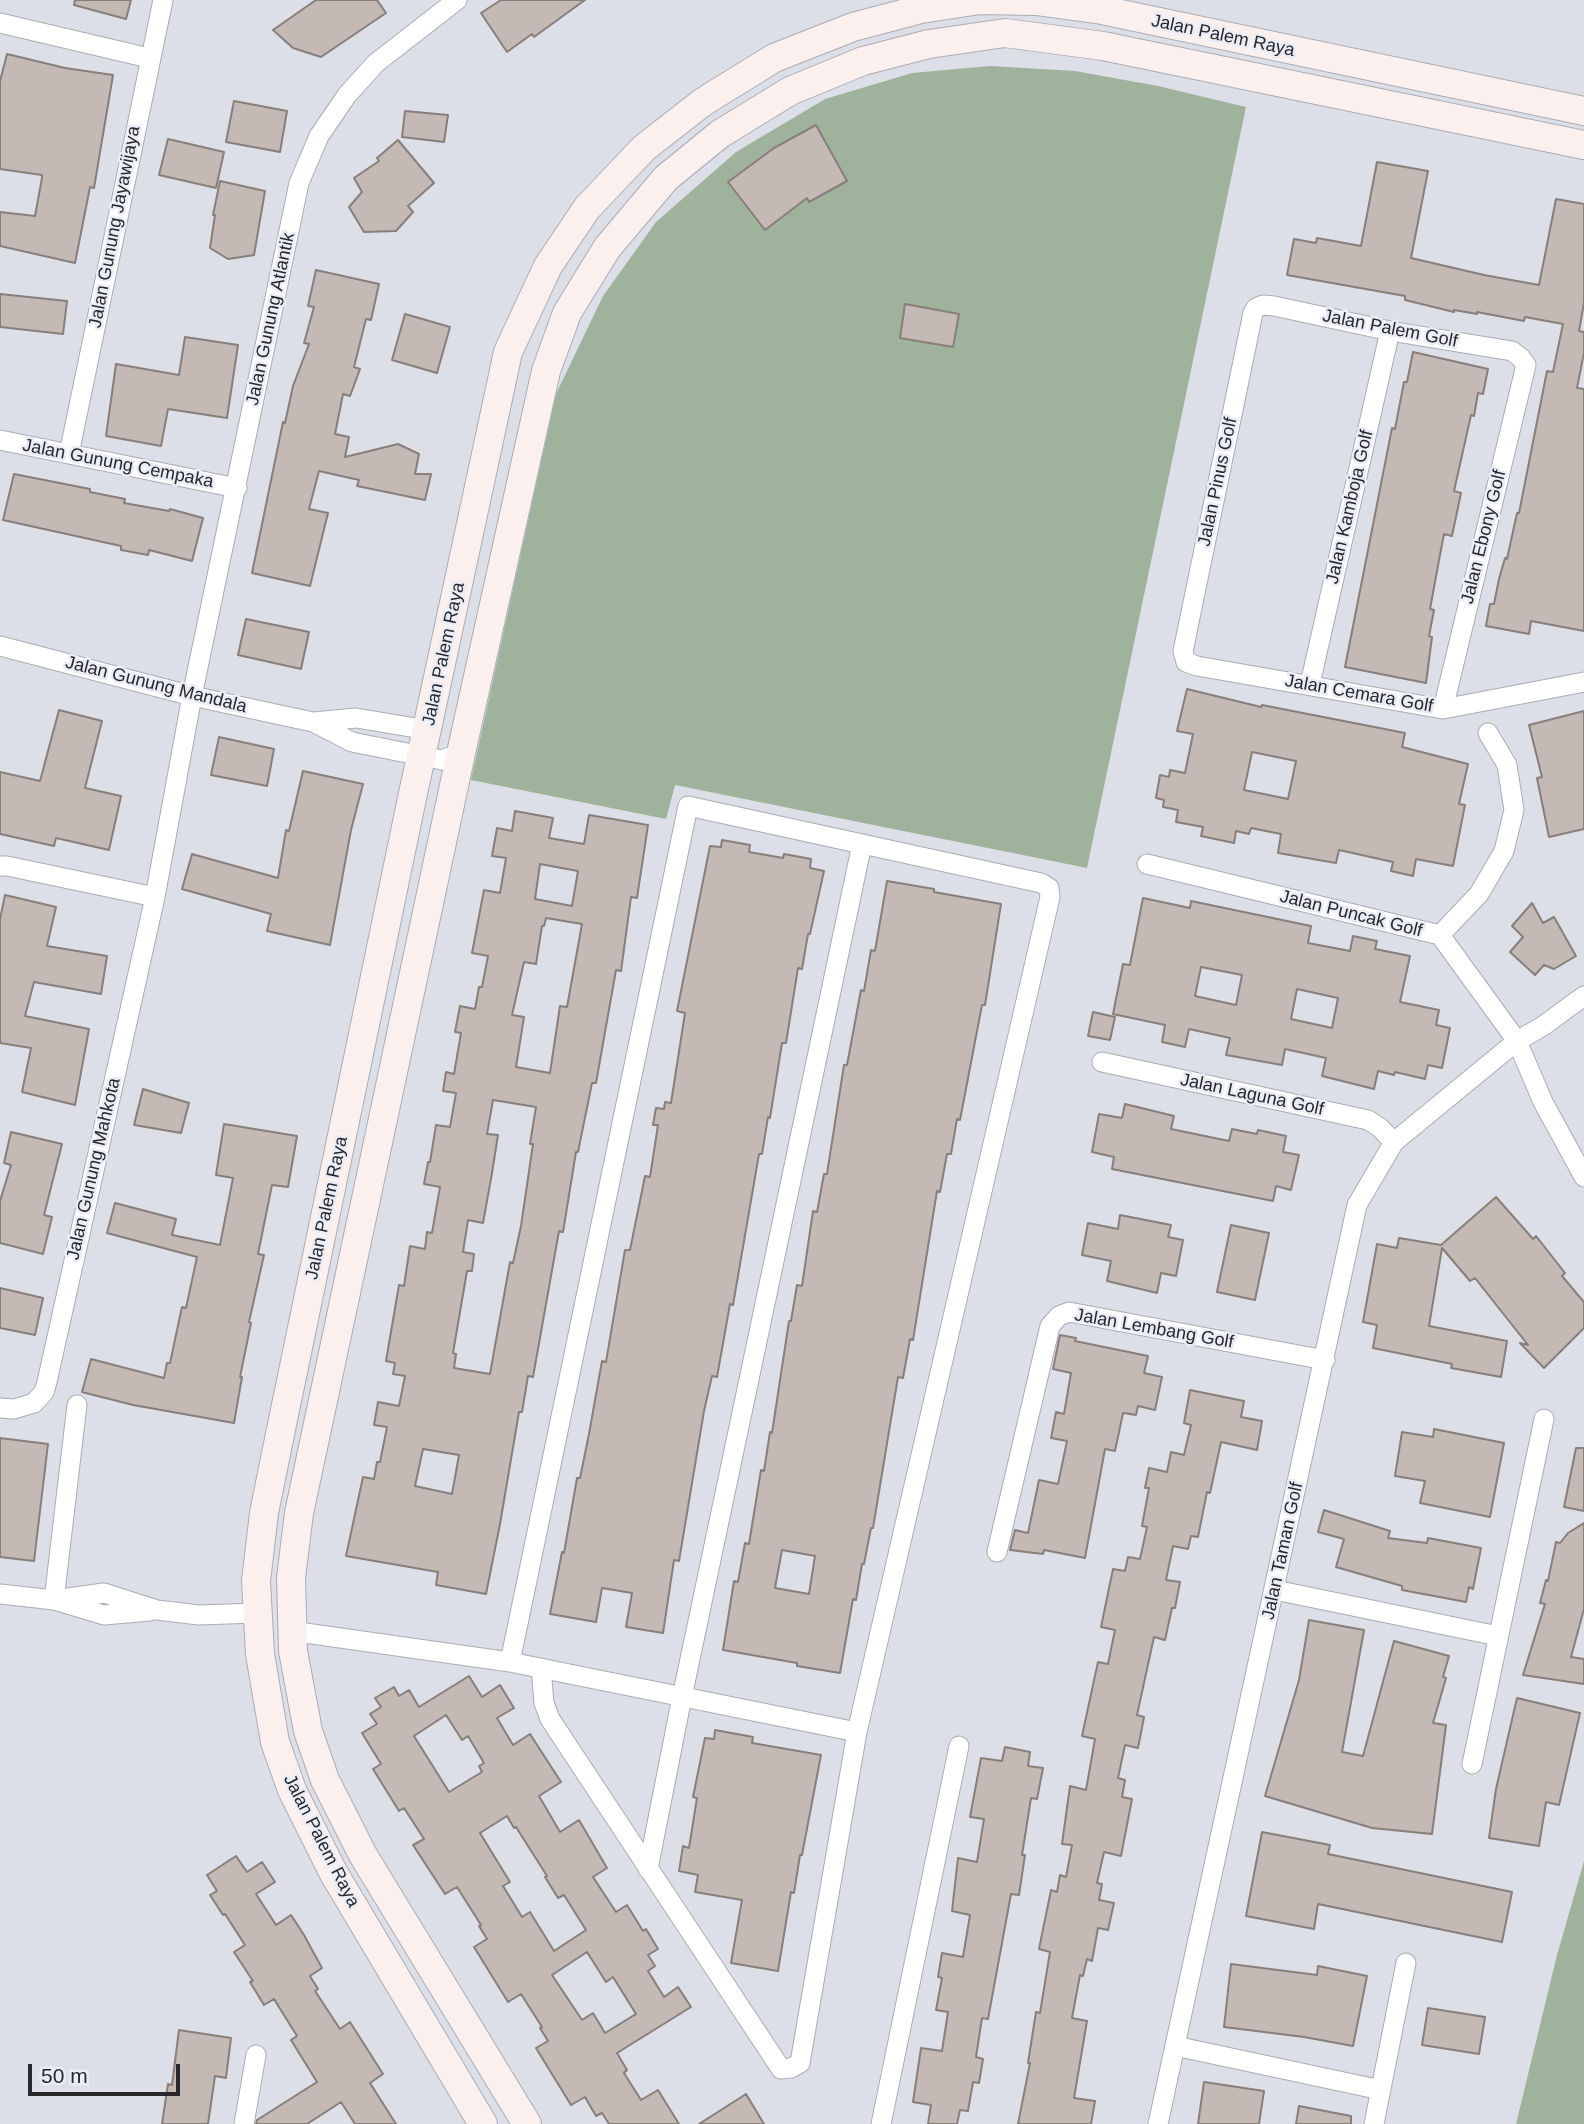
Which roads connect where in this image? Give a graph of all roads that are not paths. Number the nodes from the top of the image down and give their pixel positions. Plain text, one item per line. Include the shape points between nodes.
1 (163, 0) edge
2 (457, 0) edge
3 (973, 1) edge
4 (1035, 1) edge
5 (0, 23) edge
6 (1005, 33) junction
7 (964, 38) junction
8 (149, 58) junction
9 (1584, 111) edge
10 (1584, 145) edge
11 (1253, 313) joint
12 (1390, 331) junction
13 (1526, 365) joint
14 (0, 440) edge
15 (69, 454) junction
16 (237, 488) junction
17 (0, 646) edge
18 (1182, 651) joint
19 (1584, 682) edge
20 (1310, 684) junction
21 (192, 696) junction
22 (1443, 709) junction
23 (313, 722) junction
24 (1488, 733) dead end
25 (425, 743) junction
26 (461, 753) junction
27 (411, 803) junction
28 (449, 810) junction
29 (862, 844) junction
30 (1147, 864) dead end
31 (0, 866) edge
32 (155, 897) junction
33 (1440, 935) junction
34 (1584, 996) edge
35 (1517, 1041) junction
36 (1102, 1062) dead end
37 (1394, 1142) junction
38 (1584, 1177) edge
39 (1325, 1360) junction
40 (77, 1405) dead end
41 (0, 1408) edge
42 (1544, 1419) dead end
43 (997, 1552) dead end
44 (1275, 1590) junction
45 (0, 1594) edge
46 (54, 1600) junction
47 (257, 1613) junction
48 (291, 1631) junction
49 (1498, 1636) junction
50 (510, 1662) junction
51 (541, 1668) junction
52 (681, 1697) junction
53 (858, 1732) junction
54 (959, 1746) dead end
55 (1472, 1764) dead end
56 (648, 1869) junction
57 (1406, 1964) dead end
58 (1175, 2046) junction
59 (256, 2054) dead end
60 (1381, 2090) junction
61 (244, 2124) edge
62 (483, 2124) edge
63 (527, 2124) edge
64 (881, 2124) edge
65 (1158, 2124) edge
66 (1374, 2124) edge

1 - 8 street, Jalan Gunung Jayawijaya
2 - 16 street, Jalan Gunung Atlantik via 376,63 319,136 299,183
3 - 4 street, Jalan Palem Raya
3 - 6 street
3 - 7 street via 965,13 969,28
3 - 25 street, Jalan Palem Raya via 853,27 774,58 703,102 644,148 587,208 548,266 509,352
4 - 9 street, Jalan Palem Raya via 1102,10
5 - 8 street
6 - 7 street, Jalan Palem Raya
6 - 10 street, Jalan Palem Raya via 1103,46
7 - 26 street, Jalan Palem Raya via 863,61 790,91 720,134 666,177 607,248 568,313 545,371
8 - 15 street, Jalan Gunung Jayawijaya
11 - 12 street, Jalan Palem Golf via 1263,305 1274,306
11 - 18 street, Jalan Pinus Golf
12 - 13 street, Jalan Palem Golf via 1512,351
12 - 20 street, Jalan Kamboja Golf
13 - 22 street, Jalan Ebony Golf
14 - 15 street, Jalan Gunung Cempaka
15 - 16 street, Jalan Gunung Cempaka
16 - 21 street, Jalan Gunung Atlantik
17 - 21 street, Jalan Gunung Mandala
18 - 20 street, Jalan Cemara Golf via 1186,662 1197,666
19 - 22 street, Jalan Cemara Golf
20 - 22 street, Jalan Cemara Golf
21 - 23 street, Jalan Gunung Mandala
21 - 32 street, Jalan Gunung Mahkota
23 - 25 street, Jalan Gunung Mandala via 356,718
23 - 25 street, Jalan Gunung Mandala via 352,742
24 - 33 street via 1507,765 1514,810 1504,851 1479,894
25 - 26 street via 442,760
25 - 27 street, Jalan Palem Raya
26 - 28 street, Jalan Palem Raya
27 - 28 street via 435,793
27 - 47 street, Jalan Palem Raya via 264,1513
28 - 48 street, Jalan Palem Raya via 299,1513 291,1578
29 - 50 street via 688,806
29 - 52 street
29 - 53 street via 1041,883 1049,888 1050,897
30 - 33 street, Jalan Puncak Golf
31 - 32 street
32 - 41 street, Jalan Gunung Mahkota via 44,1392 34,1403
33 - 35 street, Jalan Puncak Golf
34 - 35 street
35 - 37 street, Jalan Taman Golf
35 - 38 street, Jalan Puncak Golf
36 - 37 street, Jalan Laguna Golf via 1368,1120
37 - 39 street, Jalan Taman Golf via 1357,1205
39 - 43 street, Jalan Lembang Golf via 1069,1312 1059,1316 1049,1326
39 - 44 street, Jalan Taman Golf
40 - 46 street
42 - 49 street
44 - 49 street
44 - 58 street, Jalan Taman Golf
45 - 46 street
46 - 47 street via 104,1593 157,1610 199,1615
47 - 62 street, Jalan Palem Raya via 275,1742 292,1790 333,1872
48 - 50 street
48 - 63 street, Jalan Palem Raya via 308,1731 325,1780 363,1855
49 - 55 street
50 - 51 street
51 - 52 street
51 - 56 street via 550,1719
52 - 53 street
52 - 56 street
53 - 56 street via 800,2063 781,2069
54 - 64 street
57 - 60 street
58 - 60 street
58 - 65 street, Jalan Taman Golf
59 - 61 street
60 - 66 street

